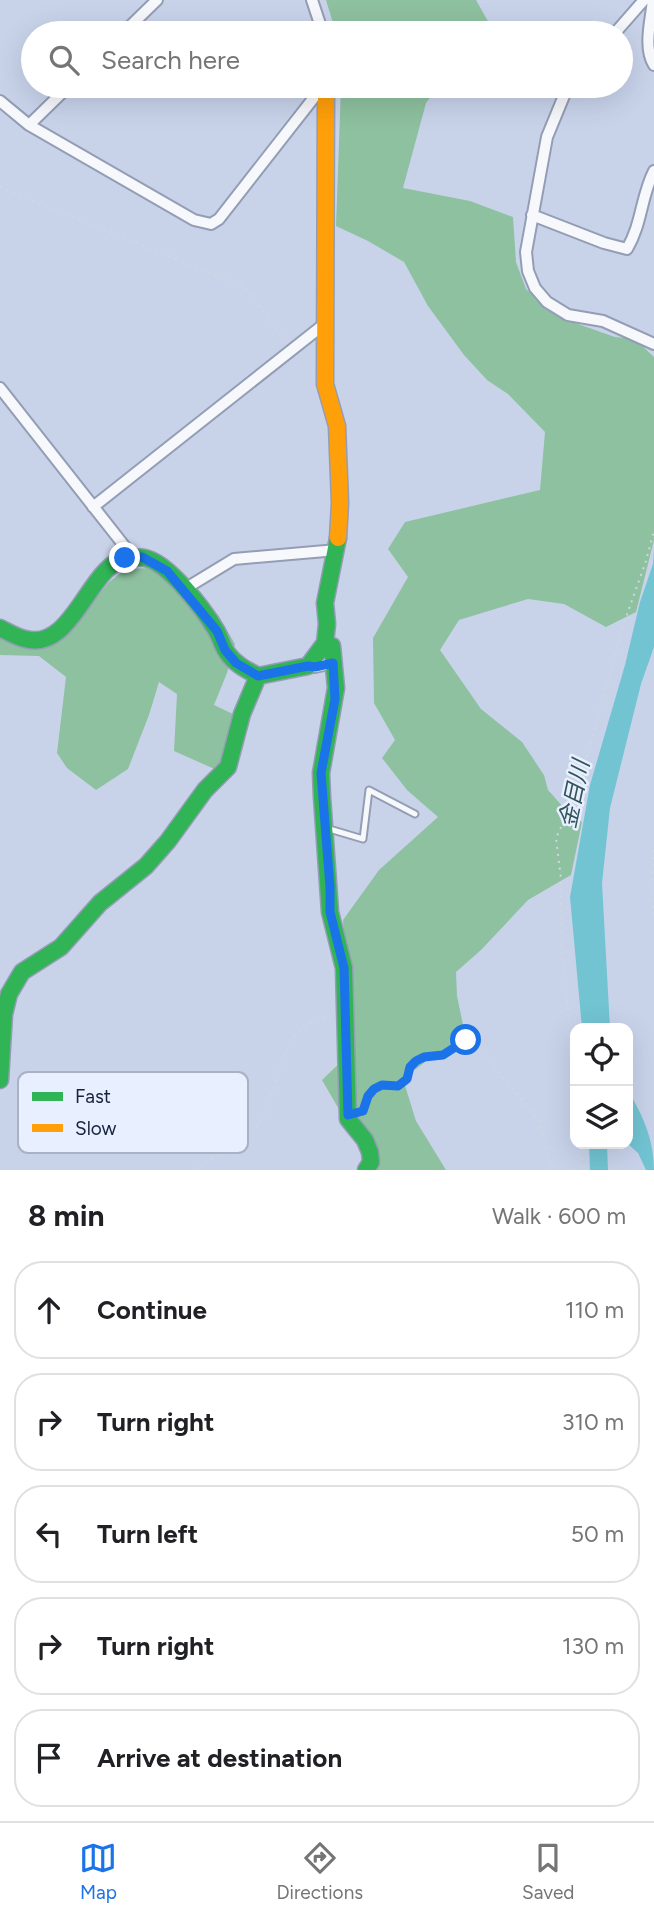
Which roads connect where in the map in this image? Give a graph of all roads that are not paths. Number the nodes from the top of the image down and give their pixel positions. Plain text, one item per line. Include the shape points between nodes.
1 (157, 0) edge
2 (312, 0) edge
3 (644, 0) edge
4 (653, 0) edge
5 (135, 21) edge
6 (319, 21) edge
7 (626, 21) edge
8 (654, 65) edge
9 (57, 98) edge
10 (315, 98) edge
11 (325, 98) edge
12 (563, 98) edge
13 (0, 101) edge
14 (29, 125) junction
15 (654, 171) edge
16 (532, 215) junction
17 (327, 322) junction
18 (654, 344) edge
19 (0, 388) edge
20 (93, 507) junction
21 (337, 550) junction
22 (133, 557) junction
23 (183, 590) junction
24 (0, 628) edge
25 (325, 643) junction
26 (333, 663) junction
27 (308, 666) junction
28 (258, 676) junction
29 (415, 814) dead end
30 (325, 827) junction
31 (0, 1080) edge
32 (366, 1170) edge

1 - 5 street
2 - 6 street
3 - 7 street
4 - 8 street via 649,58
9 - 14 street
10 - 14 street via 211,224 194,220
11 - 17 street
12 - 16 street via 547,137
13 - 14 street
15 - 16 street via 627,250
16 - 18 street via 528,271 547,302 568,315 603,321
17 - 20 street
17 - 21 street via 325,384 337,426
19 - 20 street
20 - 22 street
21 - 23 street via 234,559
21 - 25 street via 325,603
22 - 23 street via 155,563
22 - 24 street via 103,573 57,633 30,640
23 - 28 street via 236,663
25 - 26 street via 332,646
25 - 27 street
26 - 27 street
26 - 30 street via 335,699 321,773
27 - 28 street
28 - 31 street via 228,767 146,866 100,903 61,947 22,972 4,1014
29 - 30 lane via 369,790 363,839
30 - 32 street via 330,912 344,968 348,1119 370,1152

